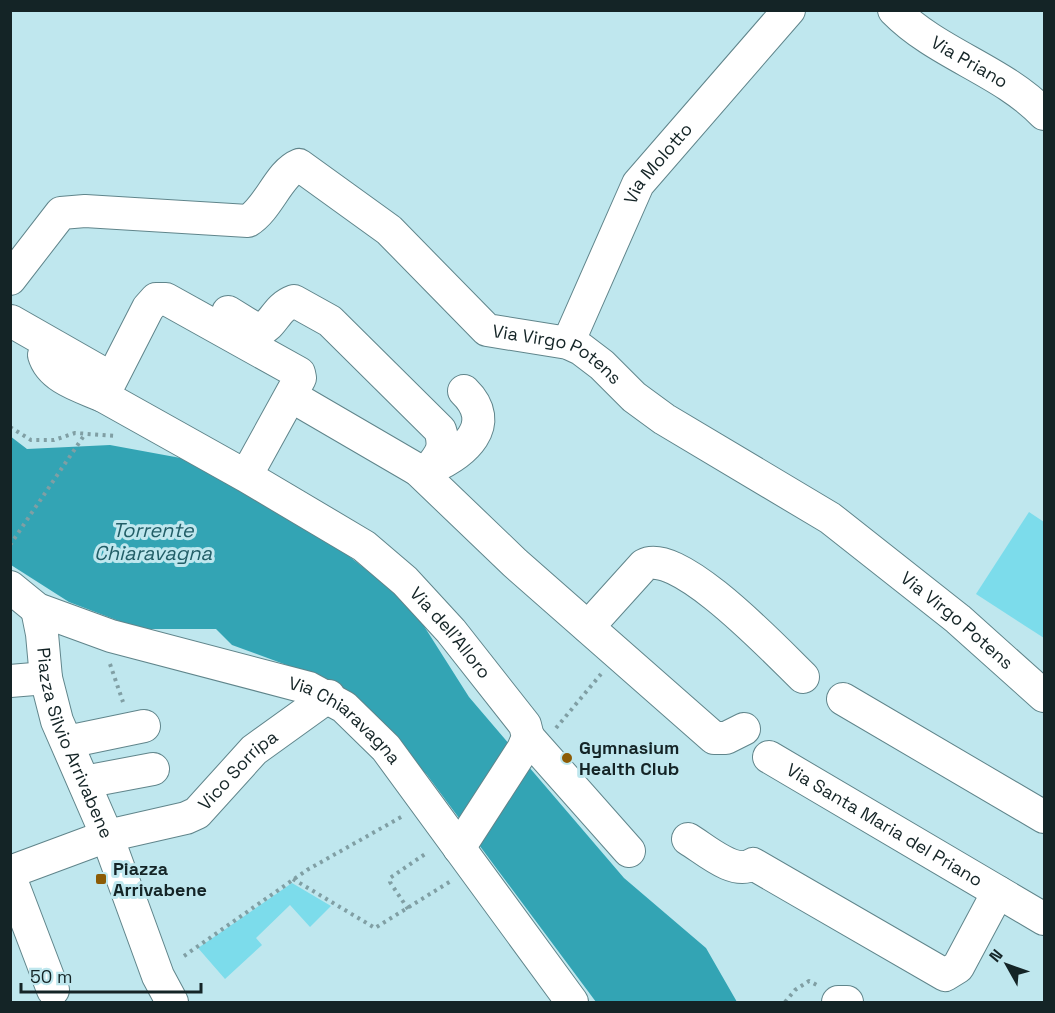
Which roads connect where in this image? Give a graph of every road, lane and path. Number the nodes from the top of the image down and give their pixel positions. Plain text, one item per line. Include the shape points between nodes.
1 (789, 10) edge
2 (894, 10) edge
3 (1044, 114) edge
4 (10, 279) edge
5 (180, 284) dead end
6 (11, 321) edge
7 (568, 343) junction
8 (44, 355) dead end
9 (107, 387) junction
10 (464, 391) dead end
11 (291, 396) junction
12 (10, 427) edge
13 (424, 469) junction
14 (246, 476) junction
15 (10, 545) edge
16 (10, 587) edge
17 (37, 609) junction
18 (588, 627) junction
19 (617, 652) junction
20 (803, 677) dead end
21 (46, 678) junction
22 (10, 681) edge
23 (329, 696) junction
24 (1044, 696) edge
25 (843, 699) dead end
26 (144, 726) dead end
27 (744, 729) dead end
28 (67, 742) junction
29 (525, 743) junction
30 (769, 757) dead end
31 (153, 769) dead end
32 (84, 782) junction
33 (426, 803) junction
34 (1044, 817) edge
35 (104, 828) junction
36 (688, 839) dead end
37 (10, 846) edge
38 (463, 847) junction
39 (629, 851) dead end
40 (10, 872) edge
41 (10, 877) edge
42 (293, 879) junction
43 (998, 891) junction
44 (408, 909) junction
45 (1044, 919) edge
46 (184, 956) dead end
47 (165, 989) edge
48 (53, 990) dead end
49 (572, 1002) edge
50 (838, 1002) edge
51 (848, 1002) edge

1 - 7 street, Via Molotto via 638,184
2 - 3 street, Via Priano
4 - 7 street, Via Virgo Potens via 61,213 85,211 248,221 299,165 389,230 487,330
5 - 13 street via 260,331 281,305 294,301 330,321 440,430 443,452
6 - 9 street, Via dell'Alloro
7 - 24 street, Via Virgo Potens via 602,364 634,397 664,419 830,518 958,619
8 - 9 street via 63,377
9 - 11 street via 148,308 161,299 299,373
9 - 14 street, Via dell'Alloro
10 - 13 street via 476,407 478,427 453,458
11 - 13 street
11 - 14 street
12 - 15 path via 31,440 85,434
13 - 18 street via 515,563
14 - 29 street, Via dell'Alloro via 364,546 390,566 451,632 525,724
16 - 17 street, Via Chiaravagna
17 - 21 street, Piazza Silvio Arrivabene
17 - 23 street, Via Chiaravagna via 111,636
18 - 19 street
18 - 20 street via 644,565 660,563 724,602
19 - 27 street via 714,738 726,738
19 - 29 path via 552,734
21 - 22 street
21 - 28 street, Piazza Silvio Arrivabene
23 - 33 street, Via Chiaravagna via 373,734
23 - 35 street, Vico Sorripa via 254,750 197,813 186,818
25 - 34 street
26 - 28 street
28 - 32 street, Piazza Silvio Arrivabene
29 - 38 street
29 - 39 street, Via dell'Alloro
30 - 43 street, Via Santa Maria del Priano
31 - 32 street
32 - 35 street, Piazza Silvio Arrivabene
33 - 38 street, Via Chiaravagna
33 - 42 path
35 - 37 street via 23,852
35 - 40 street
35 - 47 street, Piazza Silvio Arrivabene
36 - 43 street, Via Santa Maria del Priano via 737,868 753,864 945,975 958,967
38 - 44 path
38 - 44 path via 390,878
38 - 49 street, Via Chiaravagna
41 - 48 street
42 - 44 path via 375,928
42 - 46 path
43 - 45 street, Via Santa Maria del Priano
50 - 51 street

